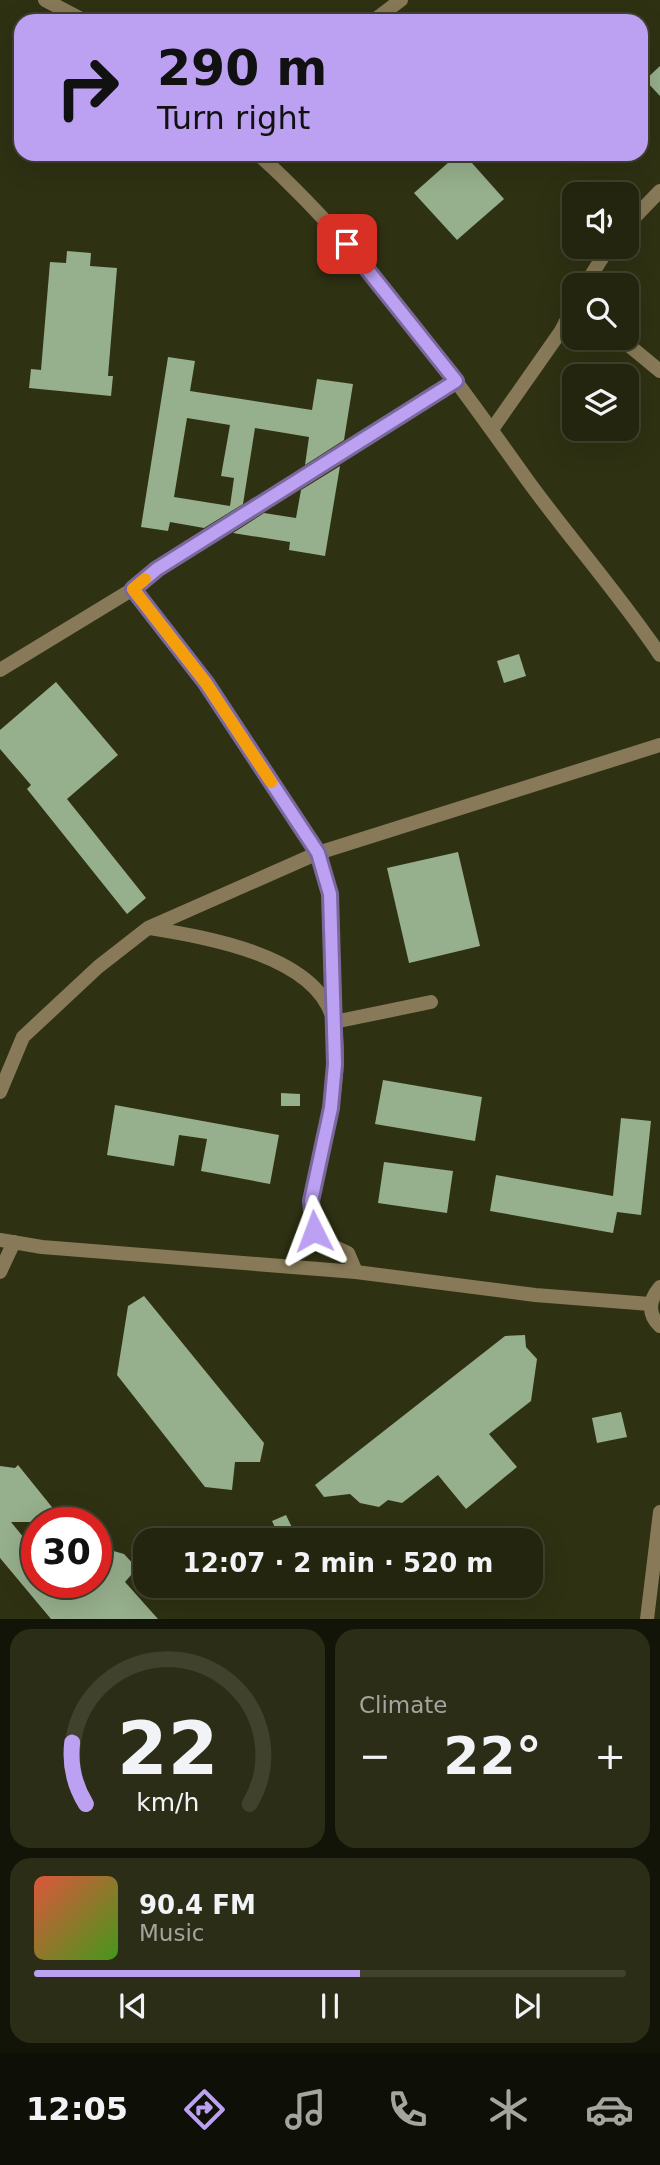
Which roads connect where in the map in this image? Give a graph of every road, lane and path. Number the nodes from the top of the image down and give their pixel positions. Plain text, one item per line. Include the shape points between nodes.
1 (45, 0) edge
2 (401, 0) edge
3 (72, 14) edge
4 (382, 14) edge
5 (265, 161) edge
6 (660, 191) edge
7 (639, 213) edge
8 (600, 259) edge
9 (594, 268) junction
10 (591, 273) edge
11 (596, 273) edge
12 (562, 329) edge
13 (635, 350) edge
14 (660, 371) edge
15 (456, 381) junction
16 (492, 428) junction
17 (133, 589) junction
18 (660, 654) edge
19 (0, 670) edge
20 (660, 745) edge
21 (318, 853) junction
22 (148, 928) junction
23 (431, 1002) dead end
24 (334, 1022) junction
25 (0, 1092) edge
26 (7, 1241) edge
27 (0, 1272) edge
28 (356, 1272) junction
29 (660, 1287) edge
30 (650, 1304) junction
31 (660, 1326) edge
32 (660, 1512) edge
33 (648, 1619) edge

1 - 3 street
2 - 4 street
5 - 15 street via 347,244
6 - 7 street
8 - 9 street
9 - 10 street
9 - 11 street
12 - 16 street
13 - 14 street
15 - 16 street
15 - 17 street via 157,569
16 - 18 street
17 - 19 street
17 - 21 street via 206,683
20 - 21 street
21 - 22 street
21 - 24 street via 330,894
22 - 24 street via 213,939 269,957 321,996
22 - 25 street via 23,1037
23 - 24 street
24 - 28 street via 331,1108 311,1213 318,1239 348,1253
26 - 27 street
26 - 28 street
28 - 30 street via 535,1296
29 - 30 street
30 - 31 street
32 - 33 street

